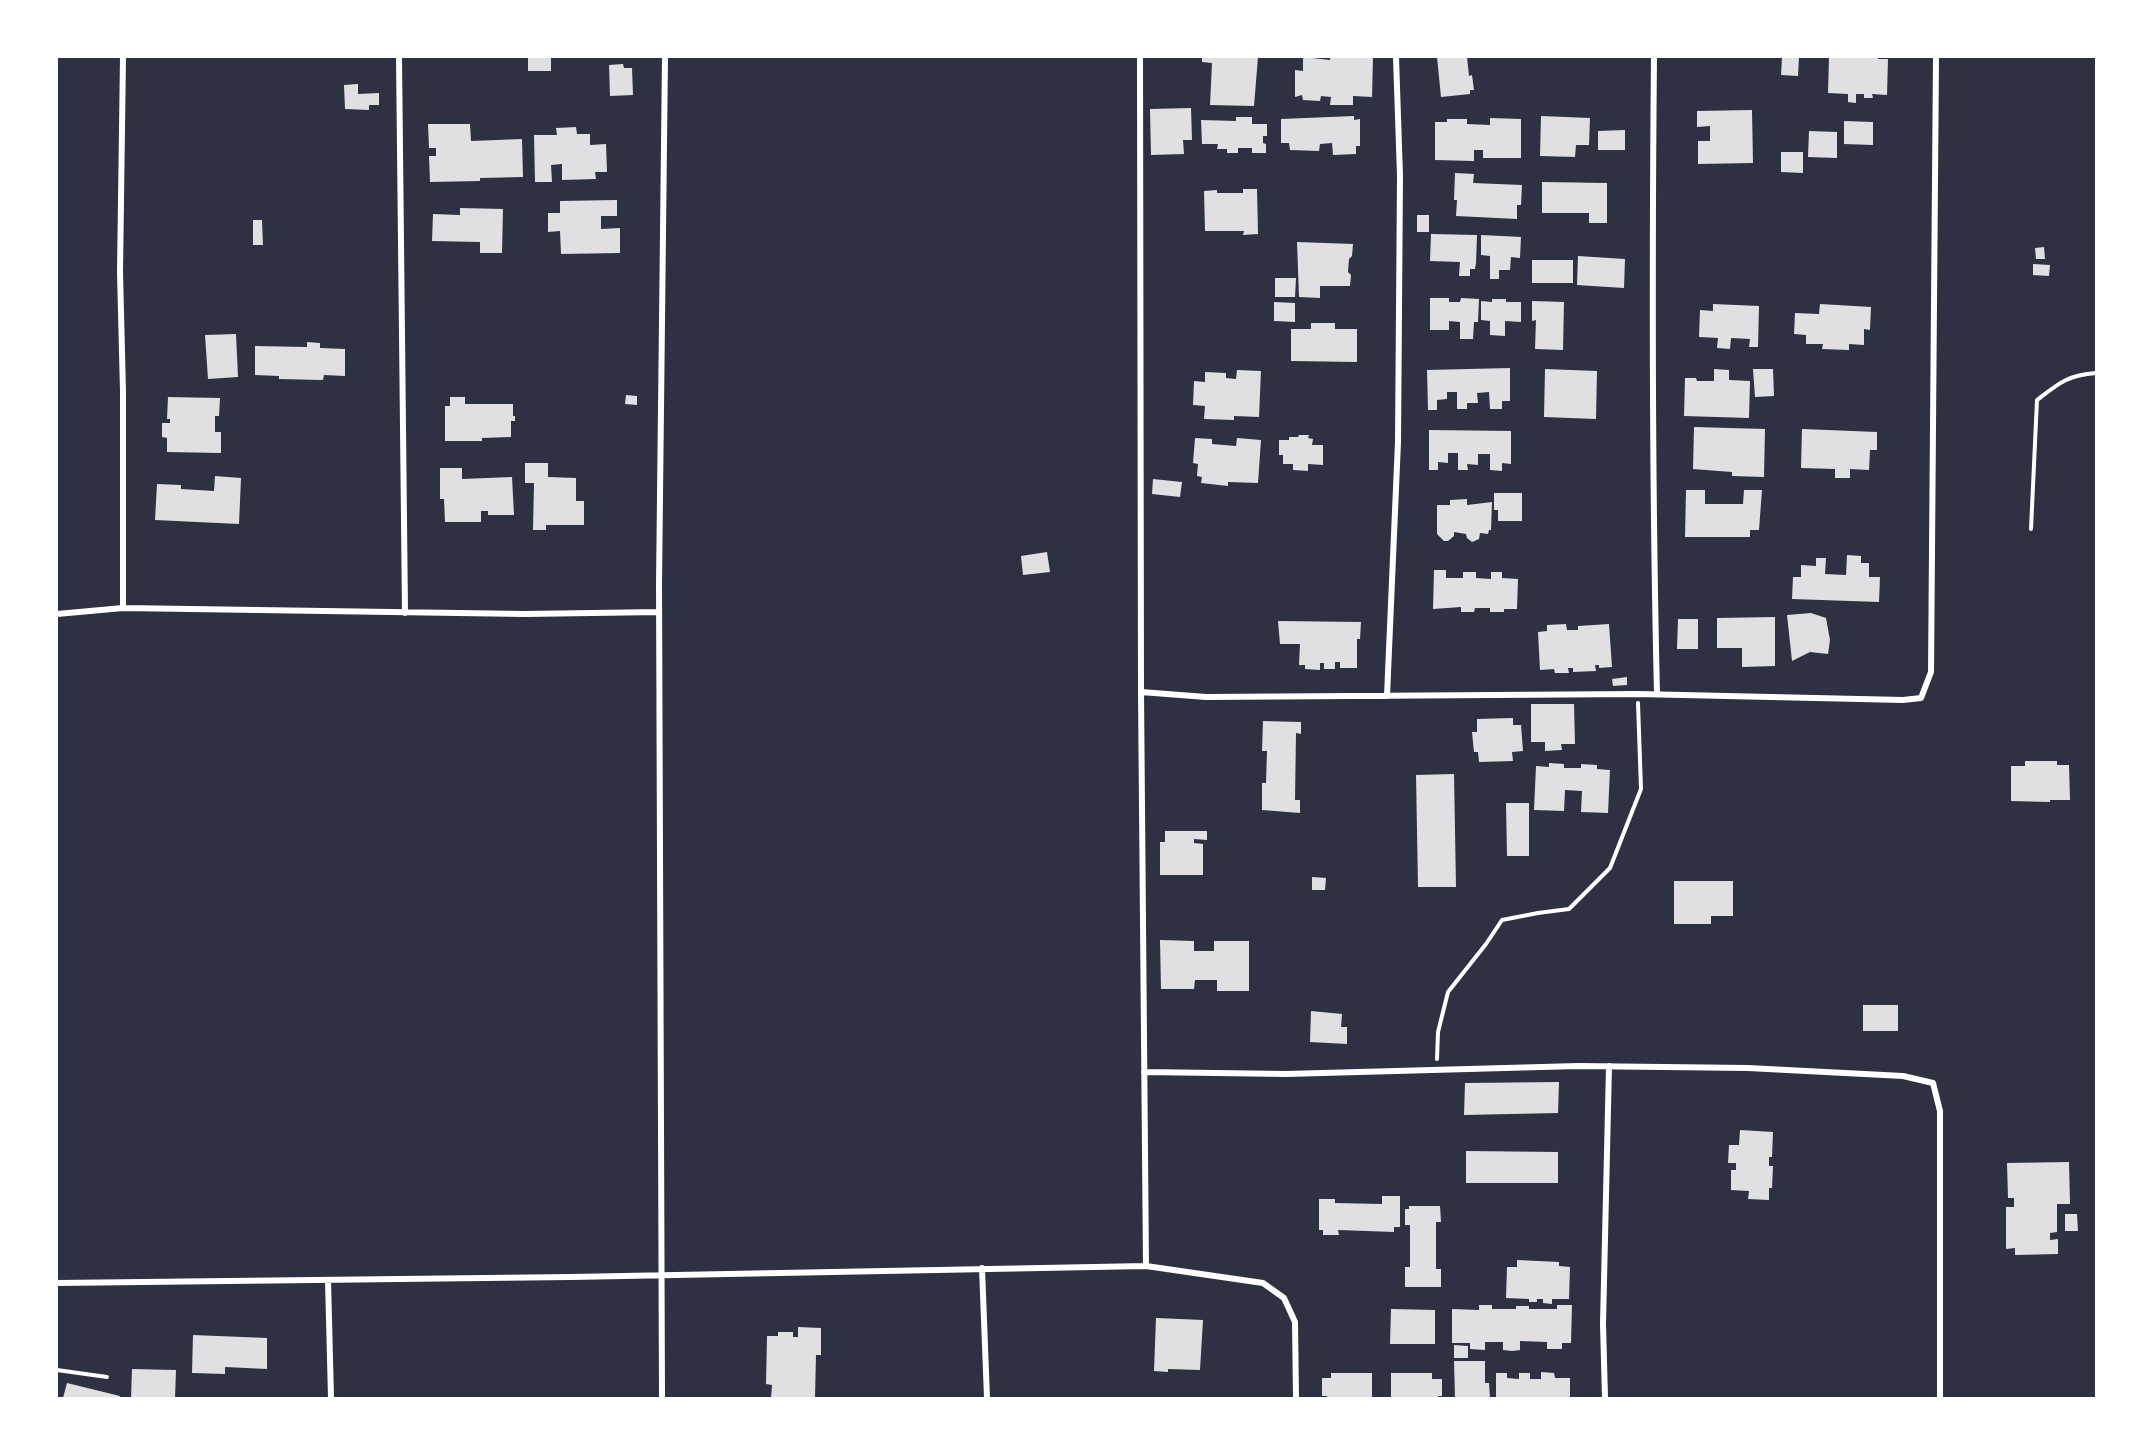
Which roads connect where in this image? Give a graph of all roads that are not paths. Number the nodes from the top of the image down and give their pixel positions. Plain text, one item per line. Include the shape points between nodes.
1 (123, 57) edge
2 (399, 57) edge
3 (665, 57) edge
4 (1140, 57) edge
5 (1396, 57) edge
6 (1654, 57) edge
7 (1936, 57) edge
8 (2096, 374) edge
9 (2031, 529) dead end
10 (123, 608) junction
11 (659, 612) junction
12 (405, 613) junction
13 (57, 614) edge
14 (1141, 692) junction
15 (1657, 694) junction
16 (1387, 696) junction
17 (1609, 1066) junction
18 (1144, 1072) junction
19 (1146, 1266) junction
20 (982, 1268) junction
21 (661, 1275) junction
22 (328, 1280) junction
23 (57, 1283) edge
24 (331, 1398) edge
25 (662, 1398) edge
26 (987, 1398) edge
27 (1296, 1398) edge
28 (1605, 1398) edge
29 (1940, 1398) edge

1 - 10 street
2 - 12 street
3 - 11 street
4 - 14 street
5 - 16 street via 1400,176 1398,442
6 - 15 street via 1652,341
7 - 15 street via 1931,672 1921,698
8 - 9 lane via 2076,375 2037,400
10 - 12 street
10 - 13 street
11 - 12 street
11 - 21 street
14 - 16 street via 1206,697
14 - 18 street
15 - 16 street
17 - 18 street via 1286,1074
17 - 28 street
17 - 29 street via 1903,1076 1933,1083 1941,1111
18 - 19 street
19 - 20 street
19 - 27 street via 1263,1283 1284,1298 1295,1322
20 - 21 street
20 - 26 street
21 - 22 street
21 - 25 street
22 - 23 street
22 - 24 street

